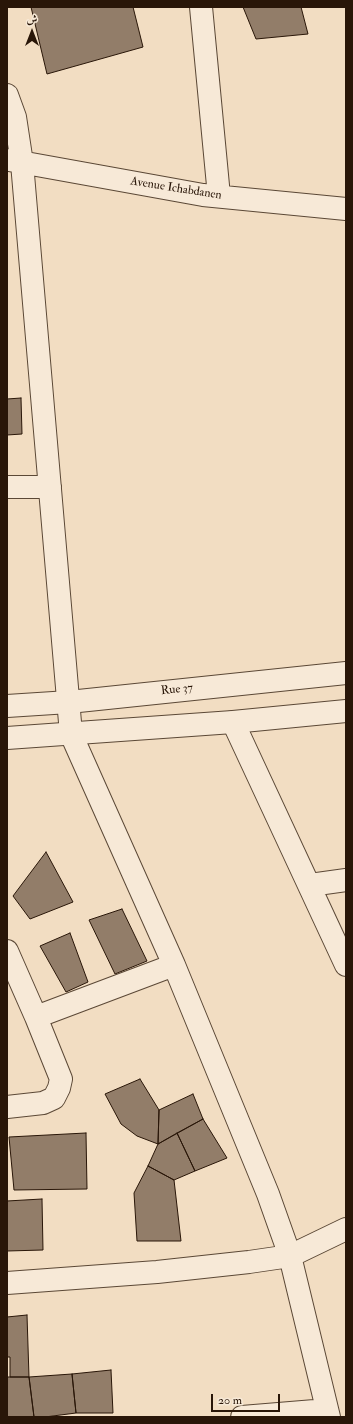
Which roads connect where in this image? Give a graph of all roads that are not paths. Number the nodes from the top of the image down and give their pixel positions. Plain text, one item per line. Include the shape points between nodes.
1 (200, 7) edge
2 (7, 95) edge
3 (15, 161) edge
4 (219, 196) junction
5 (346, 208) edge
6 (7, 487) edge
7 (50, 487) junction
8 (346, 673) edge
9 (68, 702) junction
10 (7, 706) edge
11 (346, 711) edge
12 (234, 722) junction
13 (71, 734) junction
14 (7, 738) edge
15 (346, 880) edge
16 (310, 885) junction
17 (7, 951) edge
18 (174, 965) junction
19 (346, 965) edge
20 (36, 1017) junction
21 (7, 1108) edge
22 (346, 1229) edge
23 (290, 1256) junction
24 (7, 1283) edge
25 (328, 1414) edge
26 (242, 1417) edge

1 - 4 street
2 - 3 street via 14,117
3 - 4 street, Avenue Ichabdanen
3 - 7 street
4 - 5 street, Avenue Ichabdanen
6 - 7 street
7 - 9 street
8 - 9 street, Rue 37
9 - 10 street, Rue 37
9 - 13 street
11 - 12 street
12 - 13 street
12 - 16 street
13 - 14 street
13 - 18 street
15 - 16 street
16 - 19 street
17 - 20 street
18 - 20 street
18 - 23 street via 268,1194
20 - 21 street via 61,1079 59,1088 54,1098 43,1103
22 - 23 street
23 - 24 street via 156,1272
23 - 25 street
25 - 26 street

